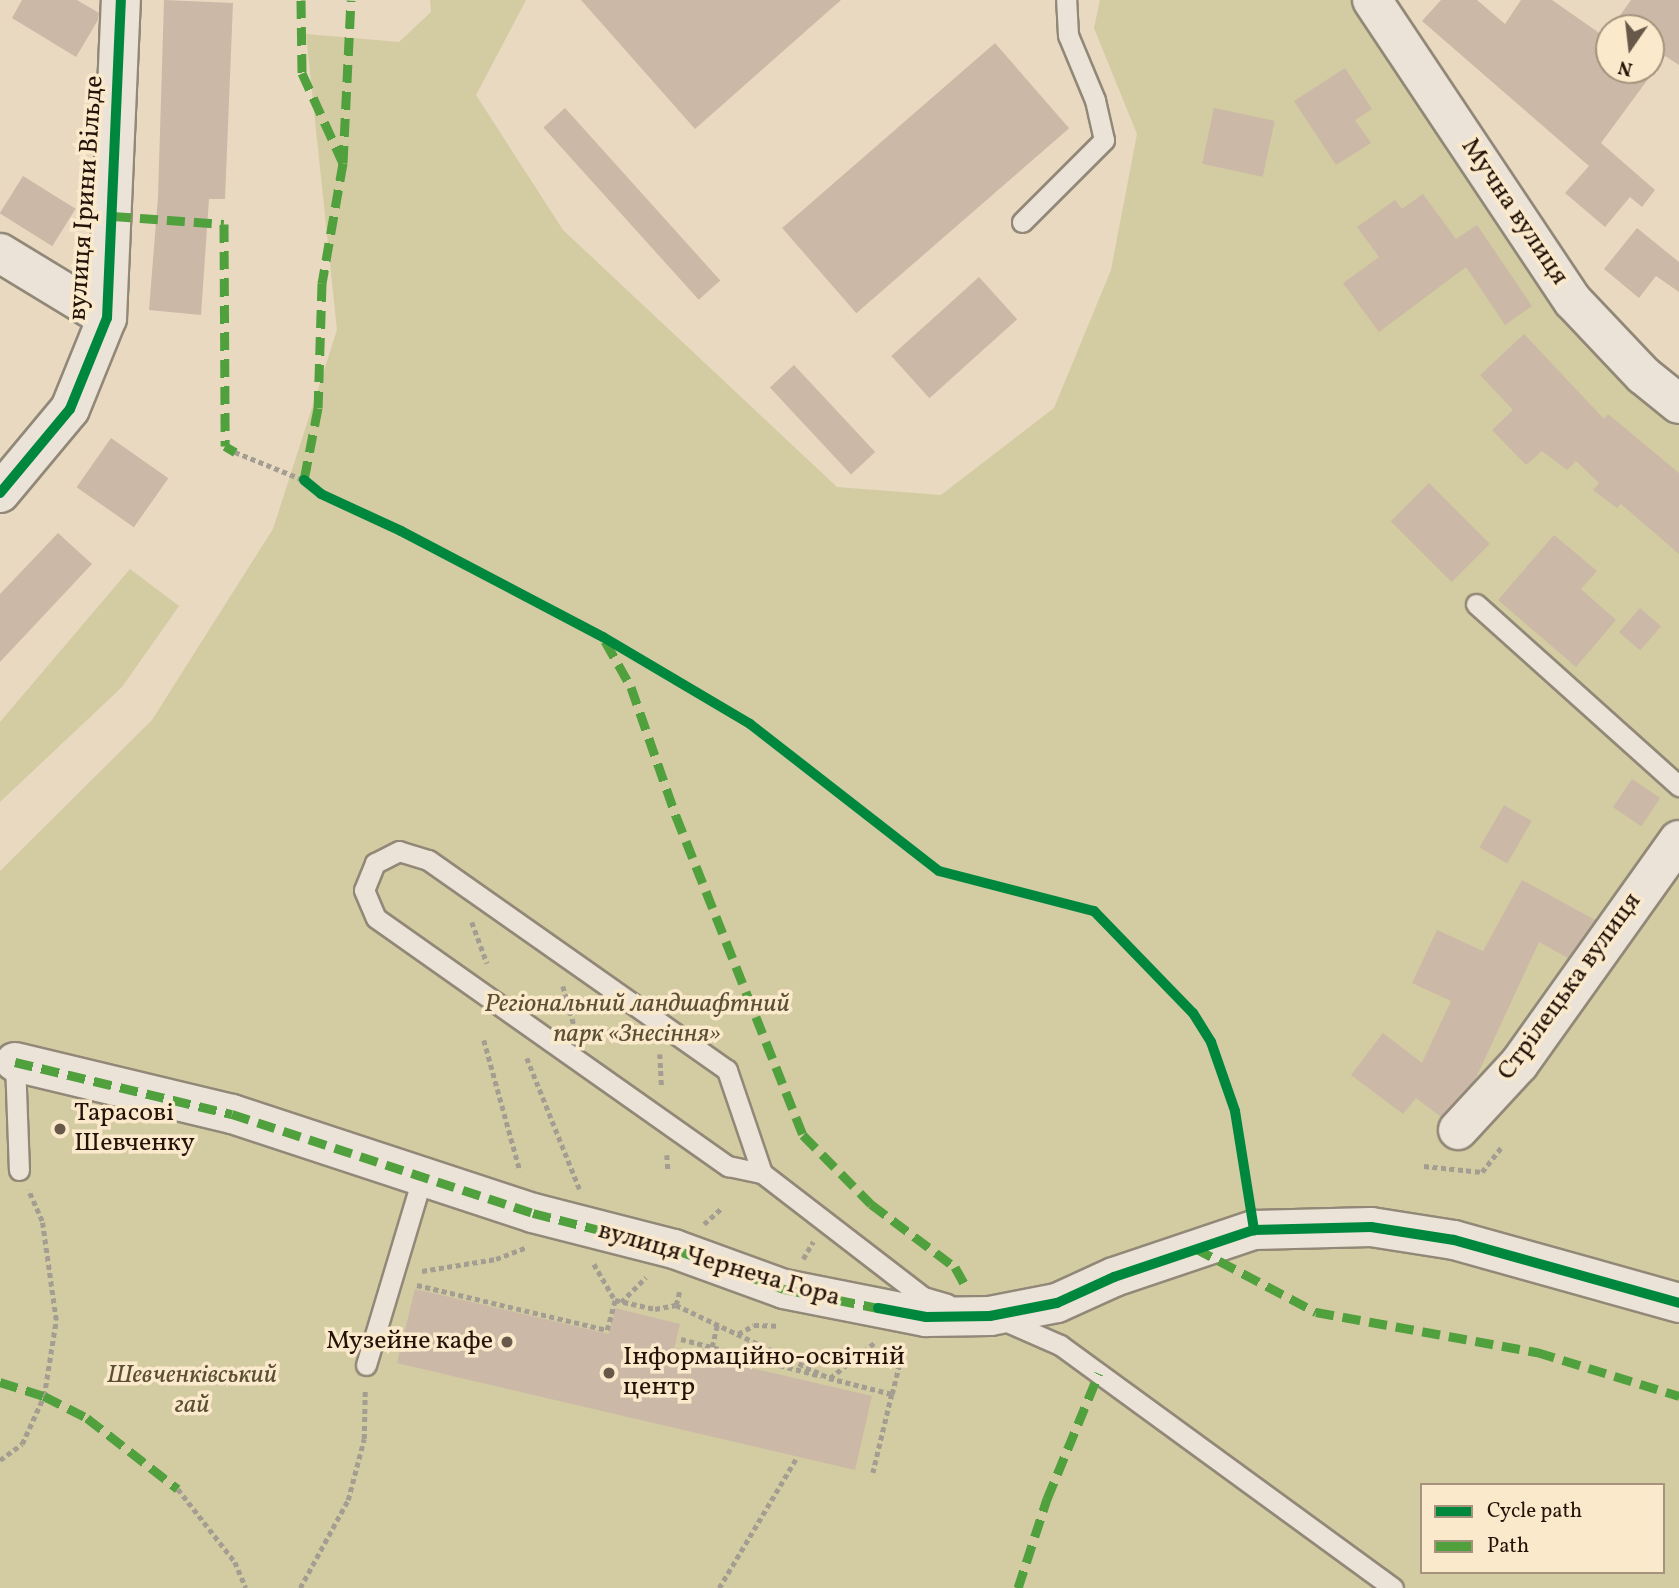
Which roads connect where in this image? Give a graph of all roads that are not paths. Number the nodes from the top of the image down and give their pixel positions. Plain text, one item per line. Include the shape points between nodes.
1 (121, 0) edge
2 (1066, 0) edge
3 (1372, 0) edge
4 (1022, 222) dead end
5 (0, 253) edge
6 (107, 318) junction
7 (1679, 404) edge
8 (0, 493) edge
9 (1476, 604) dead end
10 (1679, 786) edge
11 (1679, 840) edge
12 (15, 1062) joint
13 (1458, 1130) dead end
14 (19, 1170) road end
15 (762, 1173) junction
16 (422, 1178) junction
17 (1677, 1300) edge
18 (990, 1316) junction
19 (366, 1365) road end
20 (1393, 1588) edge

1 - 6 street, вулиця Ірини Вільде
2 - 4 lane via 1068,35 1095,100 1104,141
3 - 7 street, Мучна вулиця via 1573,301 1643,375
5 - 6 street
6 - 8 street, вулиця Ірини Вільде via 70,409
9 - 10 lane
11 - 13 street, Стрілецька вулиця via 1519,1063
12 - 14 lane
12 - 16 street, вулиця Чернеча Гора via 232,1114
15 - 15 lane via 727,1070 415,852 385,856 367,875 367,905 376,918 728,1166
15 - 18 lane via 923,1297
16 - 18 street, вулиця Чернеча Гора via 543,1216 674,1249 784,1289 895,1311
16 - 19 lane
17 - 18 street, вулиця Чернеча Гора via 1454,1240 1371,1227 1254,1230 1114,1277 1057,1303
18 - 20 lane via 1060,1345

